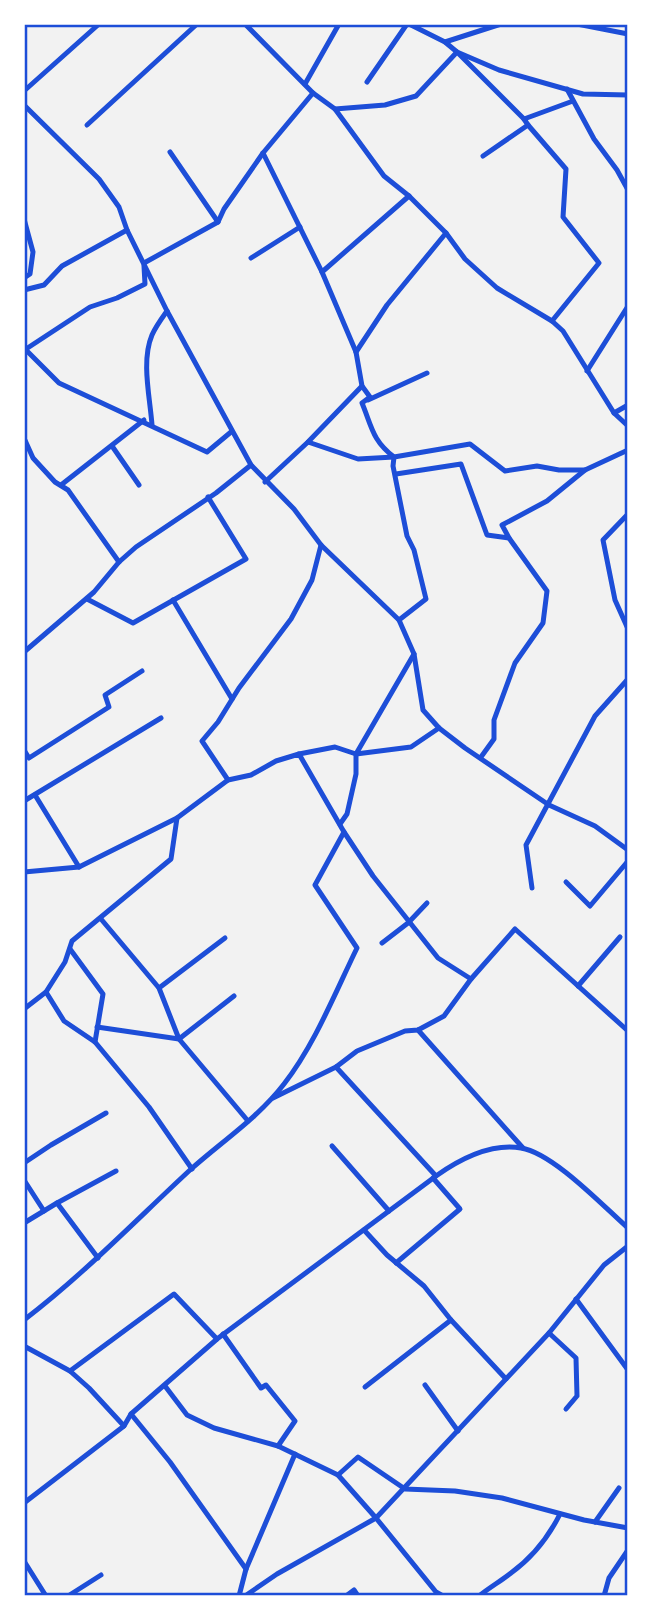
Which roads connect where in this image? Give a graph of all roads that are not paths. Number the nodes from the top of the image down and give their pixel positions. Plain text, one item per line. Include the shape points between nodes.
1 (99, 24) edge
2 (197, 24) edge
3 (245, 24) edge
4 (339, 24) edge
5 (408, 24) edge
6 (501, 24) edge
7 (577, 24) edge
8 (628, 34) edge
9 (445, 42) junction
10 (457, 52) junction
11 (368, 82) dead end
12 (305, 85) junction
13 (567, 89) junction
14 (24, 90) edge
15 (313, 93) junction
16 (628, 95) edge
17 (573, 100) junction
18 (24, 105) edge
19 (335, 109) junction
20 (526, 122) junction
21 (86, 125) dead end
22 (170, 152) dead end
23 (263, 153) junction
24 (482, 156) dead end
25 (628, 190) edge
26 (409, 196) junction
27 (24, 219) edge
28 (218, 222) junction
29 (300, 227) junction
30 (127, 230) junction
31 (446, 233) junction
32 (251, 258) dead end
33 (144, 263) junction
34 (322, 272) junction
35 (24, 278) edge
36 (24, 290) edge
37 (628, 306) edge
38 (167, 311) junction
39 (552, 321) junction
40 (25, 349) edge
41 (356, 352) junction
42 (587, 371) junction
43 (427, 373) dead end
44 (362, 386) junction
45 (362, 402) junction
46 (628, 405) edge
47 (614, 413) junction
48 (144, 420) junction
49 (152, 425) junction
50 (628, 426) edge
51 (231, 432) junction
52 (24, 438) edge
53 (308, 442) junction
54 (112, 446) junction
55 (628, 450) edge
56 (394, 457) junction
57 (251, 465) junction
58 (585, 470) junction
59 (396, 474) junction
60 (265, 482) junction
61 (61, 485) junction
62 (139, 485) dead end
63 (208, 498) junction
64 (628, 514) edge
65 (509, 538) junction
66 (321, 545) junction
67 (119, 562) junction
68 (87, 599) junction
69 (173, 600) junction
70 (399, 620) junction
71 (628, 629) edge
72 (24, 652) edge
73 (414, 654) junction
74 (142, 671) dead end
75 (628, 679) edge
76 (232, 699) junction
77 (161, 719) dead end
78 (439, 728) junction
79 (24, 750) edge
80 (299, 754) junction
81 (356, 754) junction
82 (481, 757) junction
83 (229, 780) junction
84 (35, 795) junction
85 (24, 801) edge
86 (549, 805) junction
87 (177, 818) junction
88 (340, 824) junction
89 (344, 832) junction
90 (628, 850) edge
91 (628, 861) edge
92 (79, 867) junction
93 (24, 872) edge
94 (566, 882) dead end
95 (532, 888) dead end
96 (427, 903) dead end
97 (101, 919) junction
98 (408, 923) junction
99 (620, 937) dead end
100 (225, 938) dead end
101 (382, 943) dead end
102 (70, 948) junction
103 (471, 979) junction
104 (578, 986) junction
105 (159, 988) junction
106 (46, 992) junction
107 (234, 996) dead end
108 (24, 1009) edge
109 (97, 1027) junction
110 (418, 1030) junction
111 (628, 1031) edge
112 (179, 1040) junction
113 (95, 1042) junction
114 (336, 1068) junction
115 (269, 1099) junction
116 (106, 1114) dead end
117 (248, 1121) junction
118 (332, 1146) dead end
119 (523, 1148) junction
120 (24, 1163) edge
121 (192, 1169) junction
122 (116, 1171) dead end
123 (435, 1177) junction
124 (24, 1180) edge
125 (57, 1203) junction
126 (44, 1211) junction
127 (389, 1211) junction
128 (24, 1223) edge
129 (628, 1228) edge
130 (363, 1230) junction
131 (628, 1246) edge
132 (98, 1258) junction
133 (396, 1262) junction
134 (576, 1299) junction
135 (24, 1320) edge
136 (451, 1320) junction
137 (549, 1333) junction
138 (220, 1336) junction
139 (24, 1346) edge
140 (628, 1370) edge
141 (70, 1371) junction
142 (506, 1379) junction
143 (425, 1385) dead end
144 (165, 1386) junction
145 (365, 1387) dead end
146 (566, 1409) dead end
147 (131, 1414) junction
148 (124, 1426) junction
149 (458, 1431) junction
150 (278, 1446) junction
151 (295, 1454) junction
152 (338, 1475) junction
153 (619, 1488) dead end
154 (404, 1489) junction
155 (24, 1503) edge
156 (560, 1514) junction
157 (376, 1518) junction
158 (595, 1522) junction
159 (628, 1528) edge
160 (628, 1550) edge
161 (24, 1560) edge
162 (246, 1569) junction
163 (101, 1575) dead end
164 (46, 1595) edge
165 (68, 1595) edge
166 (242, 1595) edge
167 (346, 1595) edge
168 (358, 1595) edge
169 (441, 1595) edge
170 (479, 1595) edge
171 (604, 1595) edge

1 - 14 street
2 - 21 street
3 - 12 street
4 - 12 street
5 - 9 street
5 - 11 street
6 - 9 street
7 - 8 street
9 - 10 street
10 - 13 street via 499,70
10 - 19 street via 416,96 385,105
10 - 20 street
12 - 15 street
13 - 16 street
13 - 17 street
15 - 19 street
15 - 23 street
17 - 20 street
17 - 25 street
18 - 30 street via 99,179 119,207
19 - 26 street via 384,176
20 - 24 street
20 - 39 street via 566,169 563,217 599,264
22 - 28 street
23 - 28 street
23 - 29 street
26 - 31 street
26 - 34 street
27 - 35 street via 33,252 30,274
28 - 33 street
29 - 32 street
29 - 34 street
30 - 33 street
30 - 36 street via 62,266 44,285
31 - 39 street via 465,259 497,288
31 - 41 street via 387,305
33 - 38 street
33 - 40 street via 145,284 90,307
34 - 41 street
37 - 42 street
38 - 49 street via 148,348
38 - 51 street
39 - 42 street
40 - 48 street via 59,383
41 - 44 street
42 - 47 street
43 - 45 street
44 - 45 street via 370,397
44 - 53 street
45 - 56 street via 379,445
46 - 47 street
47 - 50 street
48 - 49 street
48 - 54 street
49 - 51 street via 208,452
51 - 57 street
52 - 61 street via 33,458
53 - 56 street via 358,459
53 - 60 street
54 - 61 street
54 - 62 street
55 - 58 street
56 - 58 street via 470,444 505,471 537,466
56 - 59 street
57 - 60 street
57 - 63 street
58 - 65 street via 547,501 502,525
59 - 65 street via 461,464 487,535
59 - 70 street via 407,536 426,599
60 - 66 street via 294,509
61 - 67 street
63 - 67 street
63 - 69 street via 246,559
64 - 71 street via 603,540 615,600
65 - 82 street via 547,591 543,623 515,663 494,720 494,739
66 - 70 street
66 - 76 street via 312,580 296,610
67 - 68 street
68 - 69 street via 133,623
68 - 72 street
69 - 76 street
70 - 73 street
73 - 78 street via 424,710
73 - 81 street
74 - 79 street via 105,695 109,707 29,758
75 - 86 street via 594,716
76 - 83 street via 202,741
77 - 84 street
78 - 81 street via 411,747
78 - 82 street
80 - 81 street via 335,747
80 - 83 street
80 - 88 street
81 - 88 street via 347,814
82 - 86 street
83 - 87 street
84 - 85 street
84 - 92 street
86 - 90 street via 595,826
86 - 95 street via 526,845
87 - 92 street
87 - 97 street via 171,859
88 - 89 street
89 - 98 street
89 - 115 street via 315,885 357,948 310,1042
91 - 94 street via 590,906
92 - 93 street
96 - 98 street
97 - 102 street via 72,941
97 - 105 street
98 - 101 street
98 - 103 street via 438,958
99 - 104 street
100 - 105 street
102 - 106 street
102 - 109 street via 103,994
103 - 104 street via 515,929
103 - 110 street via 444,1016
104 - 111 street
105 - 112 street
106 - 108 street
106 - 113 street via 64,1021
107 - 112 street
109 - 112 street
109 - 113 street
110 - 114 street via 357,1051
110 - 119 street
112 - 117 street
113 - 121 street
114 - 115 street
114 - 123 street
115 - 117 street
116 - 120 street
117 - 121 street
118 - 127 street
119 - 123 street via 494,1148
119 - 129 street via 559,1166
121 - 132 street
122 - 125 street
123 - 127 street
123 - 133 street via 460,1209
124 - 126 street
125 - 126 street
125 - 132 street
126 - 128 street
127 - 130 street
130 - 133 street
130 - 138 street
131 - 134 street via 604,1265
132 - 135 street
133 - 136 street via 424,1286
134 - 137 street
134 - 140 street
136 - 142 street
136 - 145 street
137 - 142 street
137 - 146 street via 576,1358 577,1396
138 - 141 street via 174,1294
138 - 144 street
138 - 150 street via 261,1388 266,1385 295,1421
139 - 141 street
141 - 148 street
142 - 149 street
143 - 149 street
144 - 147 street
144 - 150 street via 187,1415
147 - 148 street
147 - 162 street
148 - 155 street
149 - 154 street
150 - 151 street
151 - 152 street
151 - 162 street
152 - 154 street via 358,1457
152 - 157 street
153 - 158 street
154 - 156 street via 502,1498
154 - 157 street
156 - 158 street
156 - 170 street via 532,1555
157 - 166 street
157 - 169 street
158 - 159 street
160 - 171 street via 609,1578
161 - 164 street
162 - 166 street
163 - 165 street
167 - 168 street via 354,1590

